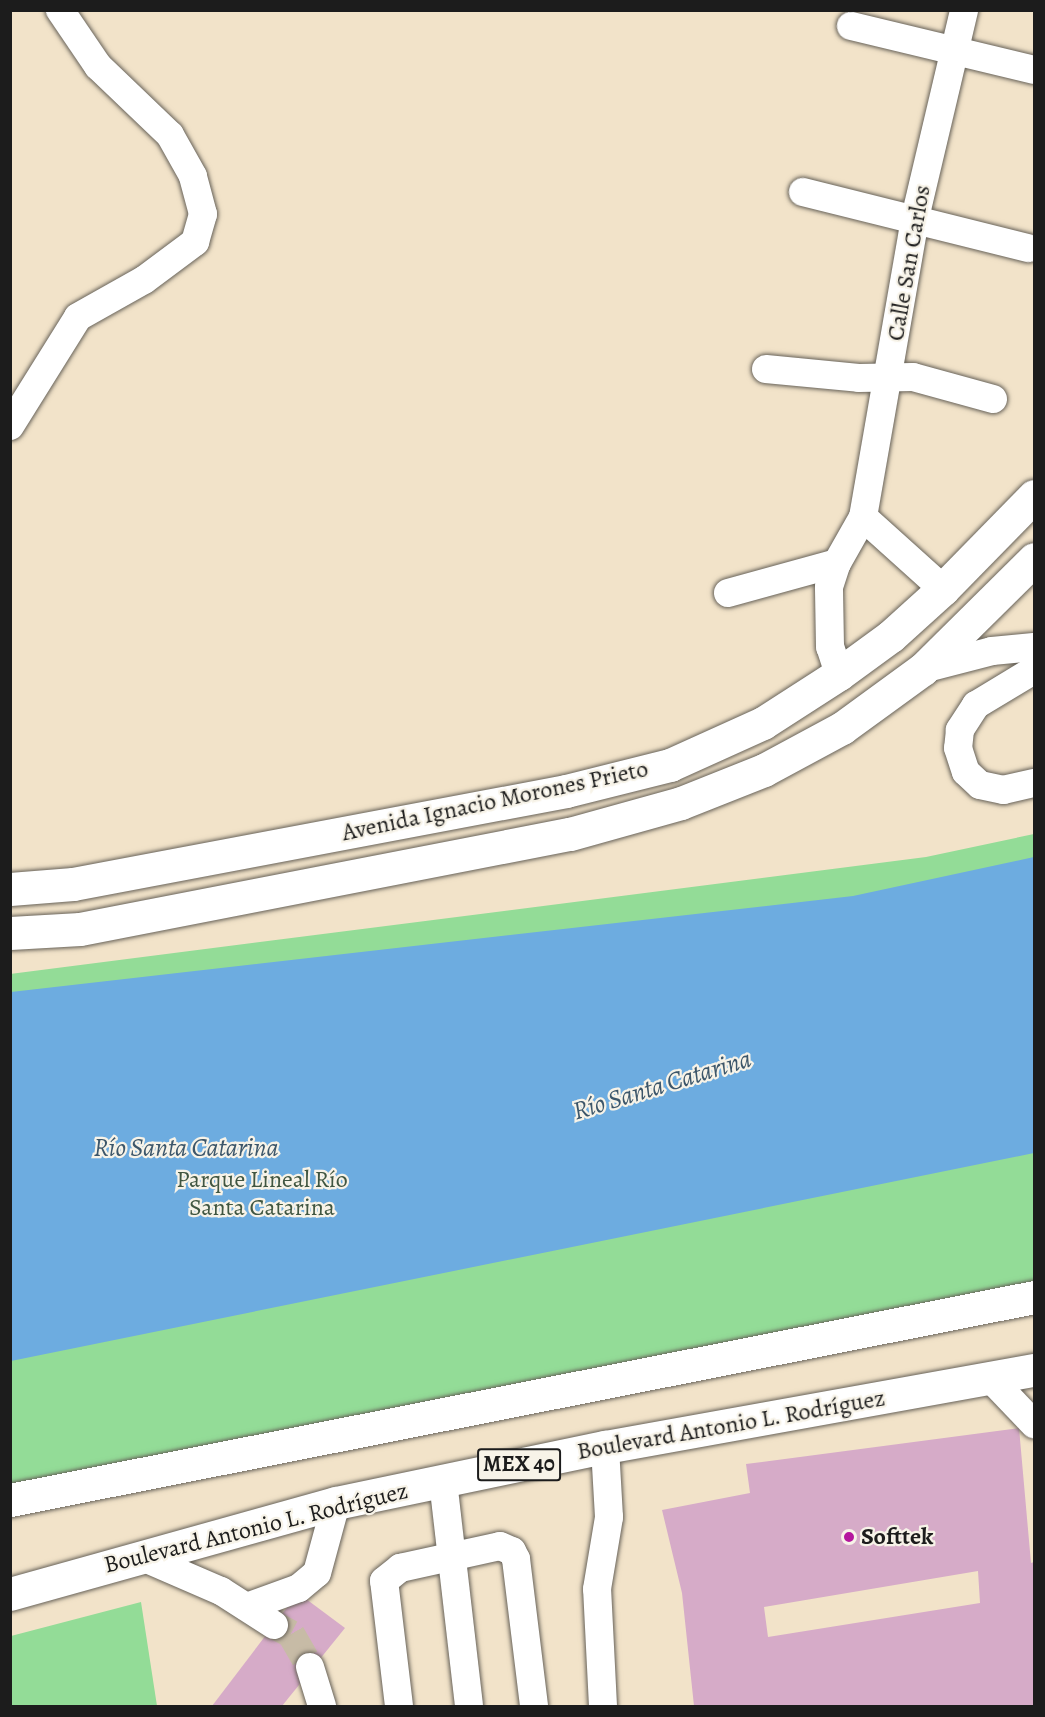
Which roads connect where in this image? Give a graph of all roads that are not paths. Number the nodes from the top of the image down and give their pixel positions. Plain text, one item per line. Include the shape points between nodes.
1 (60, 10) edge
2 (964, 10) edge
3 (851, 26) dead end
4 (952, 51) junction
5 (1035, 70) edge
6 (803, 192) dead end
7 (915, 218) junction
8 (1028, 248) dead end
9 (766, 369) dead end
10 (888, 379) junction
11 (993, 399) dead end
12 (10, 426) edge
13 (1035, 496) edge
14 (863, 517) junction
15 (1035, 559) edge
16 (837, 563) junction
17 (943, 589) junction
18 (728, 593) dead end
19 (1035, 647) edge
20 (923, 669) junction
21 (1035, 670) edge
22 (839, 674) junction
23 (1035, 783) edge
24 (10, 889) edge
25 (10, 933) edge
26 (1035, 1297) edge
27 (1035, 1370) edge
28 (990, 1378) junction
29 (1035, 1424) edge
30 (606, 1447) junction
31 (443, 1481) junction
32 (10, 1500) edge
33 (336, 1503) junction
34 (452, 1555) junction
35 (142, 1557) junction
36 (10, 1594) edge
37 (247, 1607) junction
38 (274, 1625) tunnel mouth
39 (310, 1667) tunnel mouth
40 (322, 1707) edge
41 (399, 1707) edge
42 (469, 1707) edge
43 (534, 1707) edge
44 (603, 1707) edge

1 - 12 street via 98,66 170,135 193,176 203,214 195,242 144,280 78,317
2 - 4 street, Calle San Carlos
3 - 4 street
4 - 5 street
4 - 7 street, Calle San Carlos
6 - 7 street
7 - 8 street
7 - 10 street, Calle San Carlos
9 - 10 street
10 - 11 street via 913,377
10 - 14 street, Calle San Carlos
13 - 17 main road, Avenida Ignacio Morones Prieto
14 - 16 street, Calle San Carlos
14 - 17 street
15 - 20 main road, Avenida Ignacio Morones Prieto
16 - 18 street
16 - 22 street, Calle San Carlos via 829,586 827,614 831,653
17 - 22 main road, Avenida Ignacio Morones Prieto via 891,636
19 - 20 street via 992,651
20 - 25 main road, Avenida Ignacio Morones Prieto via 842,728 764,770 681,803 570,834 80,928
21 - 23 street via 976,705 960,730 958,748 966,772 980,785 1003,790
22 - 24 main road, Avenida Ignacio Morones Prieto via 763,723 658,768 566,791 73,884
26 - 32 main road
27 - 28 main road, Boulevard Antonio L. Rodríguez / MEX 40
28 - 29 street
28 - 30 main road, Boulevard Antonio L. Rodríguez / MEX 40
30 - 31 main road, Boulevard Antonio L. Rodríguez / MEX 40
30 - 44 street via 609,1517 597,1589
31 - 33 main road, Boulevard Antonio L. Rodríguez / MEX 40
31 - 34 street
33 - 35 main road, Boulevard Antonio L. Rodríguez / MEX 40
33 - 37 street via 310,1594
34 - 41 street via 400,1568 384,1581
34 - 42 street
34 - 43 street via 500,1545 512,1551
35 - 36 main road, Boulevard Antonio L. Rodríguez / MEX 40
35 - 37 street via 221,1591
37 - 38 street
39 - 40 street

